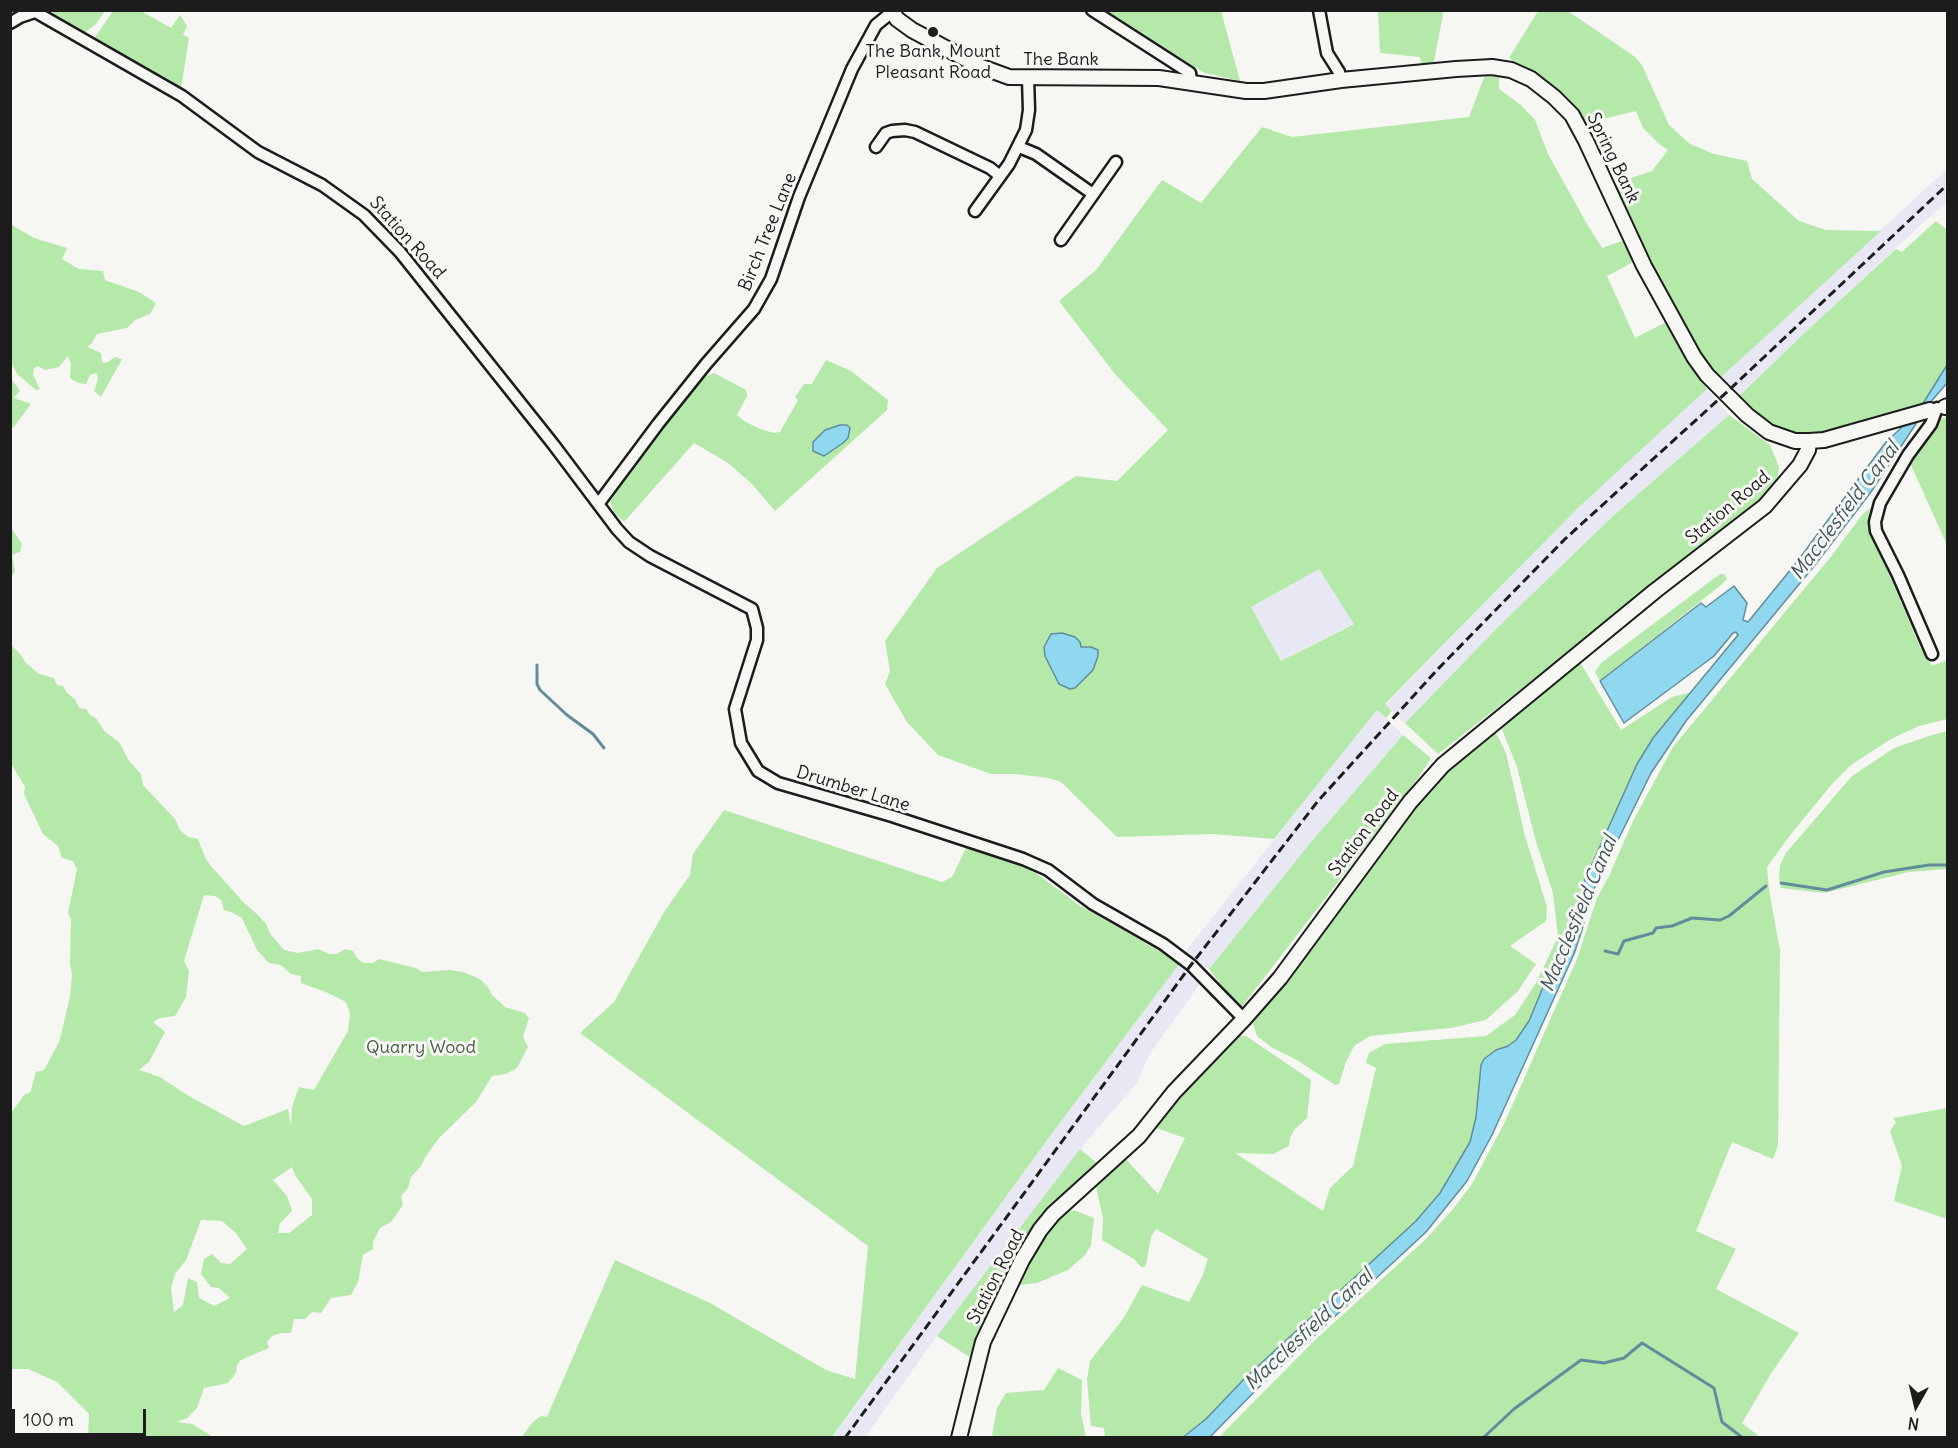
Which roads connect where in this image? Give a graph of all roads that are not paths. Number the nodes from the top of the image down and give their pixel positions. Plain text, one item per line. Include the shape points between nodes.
1 (1092, 10) edge
2 (1319, 10) edge
3 (892, 11) edge
4 (38, 12) edge
5 (10, 23) edge
6 (1028, 78) junction
7 (1341, 80) junction
8 (1191, 81) junction
9 (1212, 85) joint
10 (876, 147) dead end
11 (1019, 147) junction
12 (1116, 162) dead end
13 (1000, 176) junction
14 (1093, 194) junction
15 (975, 211) dead end
16 (1061, 240) dead end
17 (1940, 408) edge
18 (1809, 441) junction
19 (599, 503) junction
20 (1932, 654) dead end
21 (1244, 1019) junction
22 (958, 1437) edge

1 - 8 street via 1190,73
2 - 7 street via 1327,53
3 - 6 street, The Bank via 912,30 979,66 1009,77
3 - 19 street, Birch Tree Lane via 876,25 852,69 799,197 771,279 754,309 699,372
4 - 5 street
4 - 19 street, Station Road via 182,96 258,152 322,184 364,214 400,252
6 - 8 street, The Bank
6 - 11 street via 1028,119
7 - 9 street, Spring Bank via 1264,91
7 - 18 street, Spring Bank via 1503,67 1531,79 1554,96 1572,115 1644,266 1707,375 1769,432 1794,441
8 - 9 street, The Bank
10 - 13 street via 892,130 915,132
11 - 13 street
11 - 14 street via 1036,154
12 - 14 street
13 - 15 street
14 - 16 street
17 - 18 street
17 - 20 street via 1880,502 1875,522
18 - 21 street, Station Road via 1800,465 1765,506 1443,765 1410,802 1280,978
19 - 21 street, Drumber Lane via 636,547 752,609 757,640 735,709 741,743 758,771 788,787 892,816 1048,870 1093,904 1191,965
21 - 22 street, Station Road via 1174,1092 1139,1136 1040,1230 983,1342

